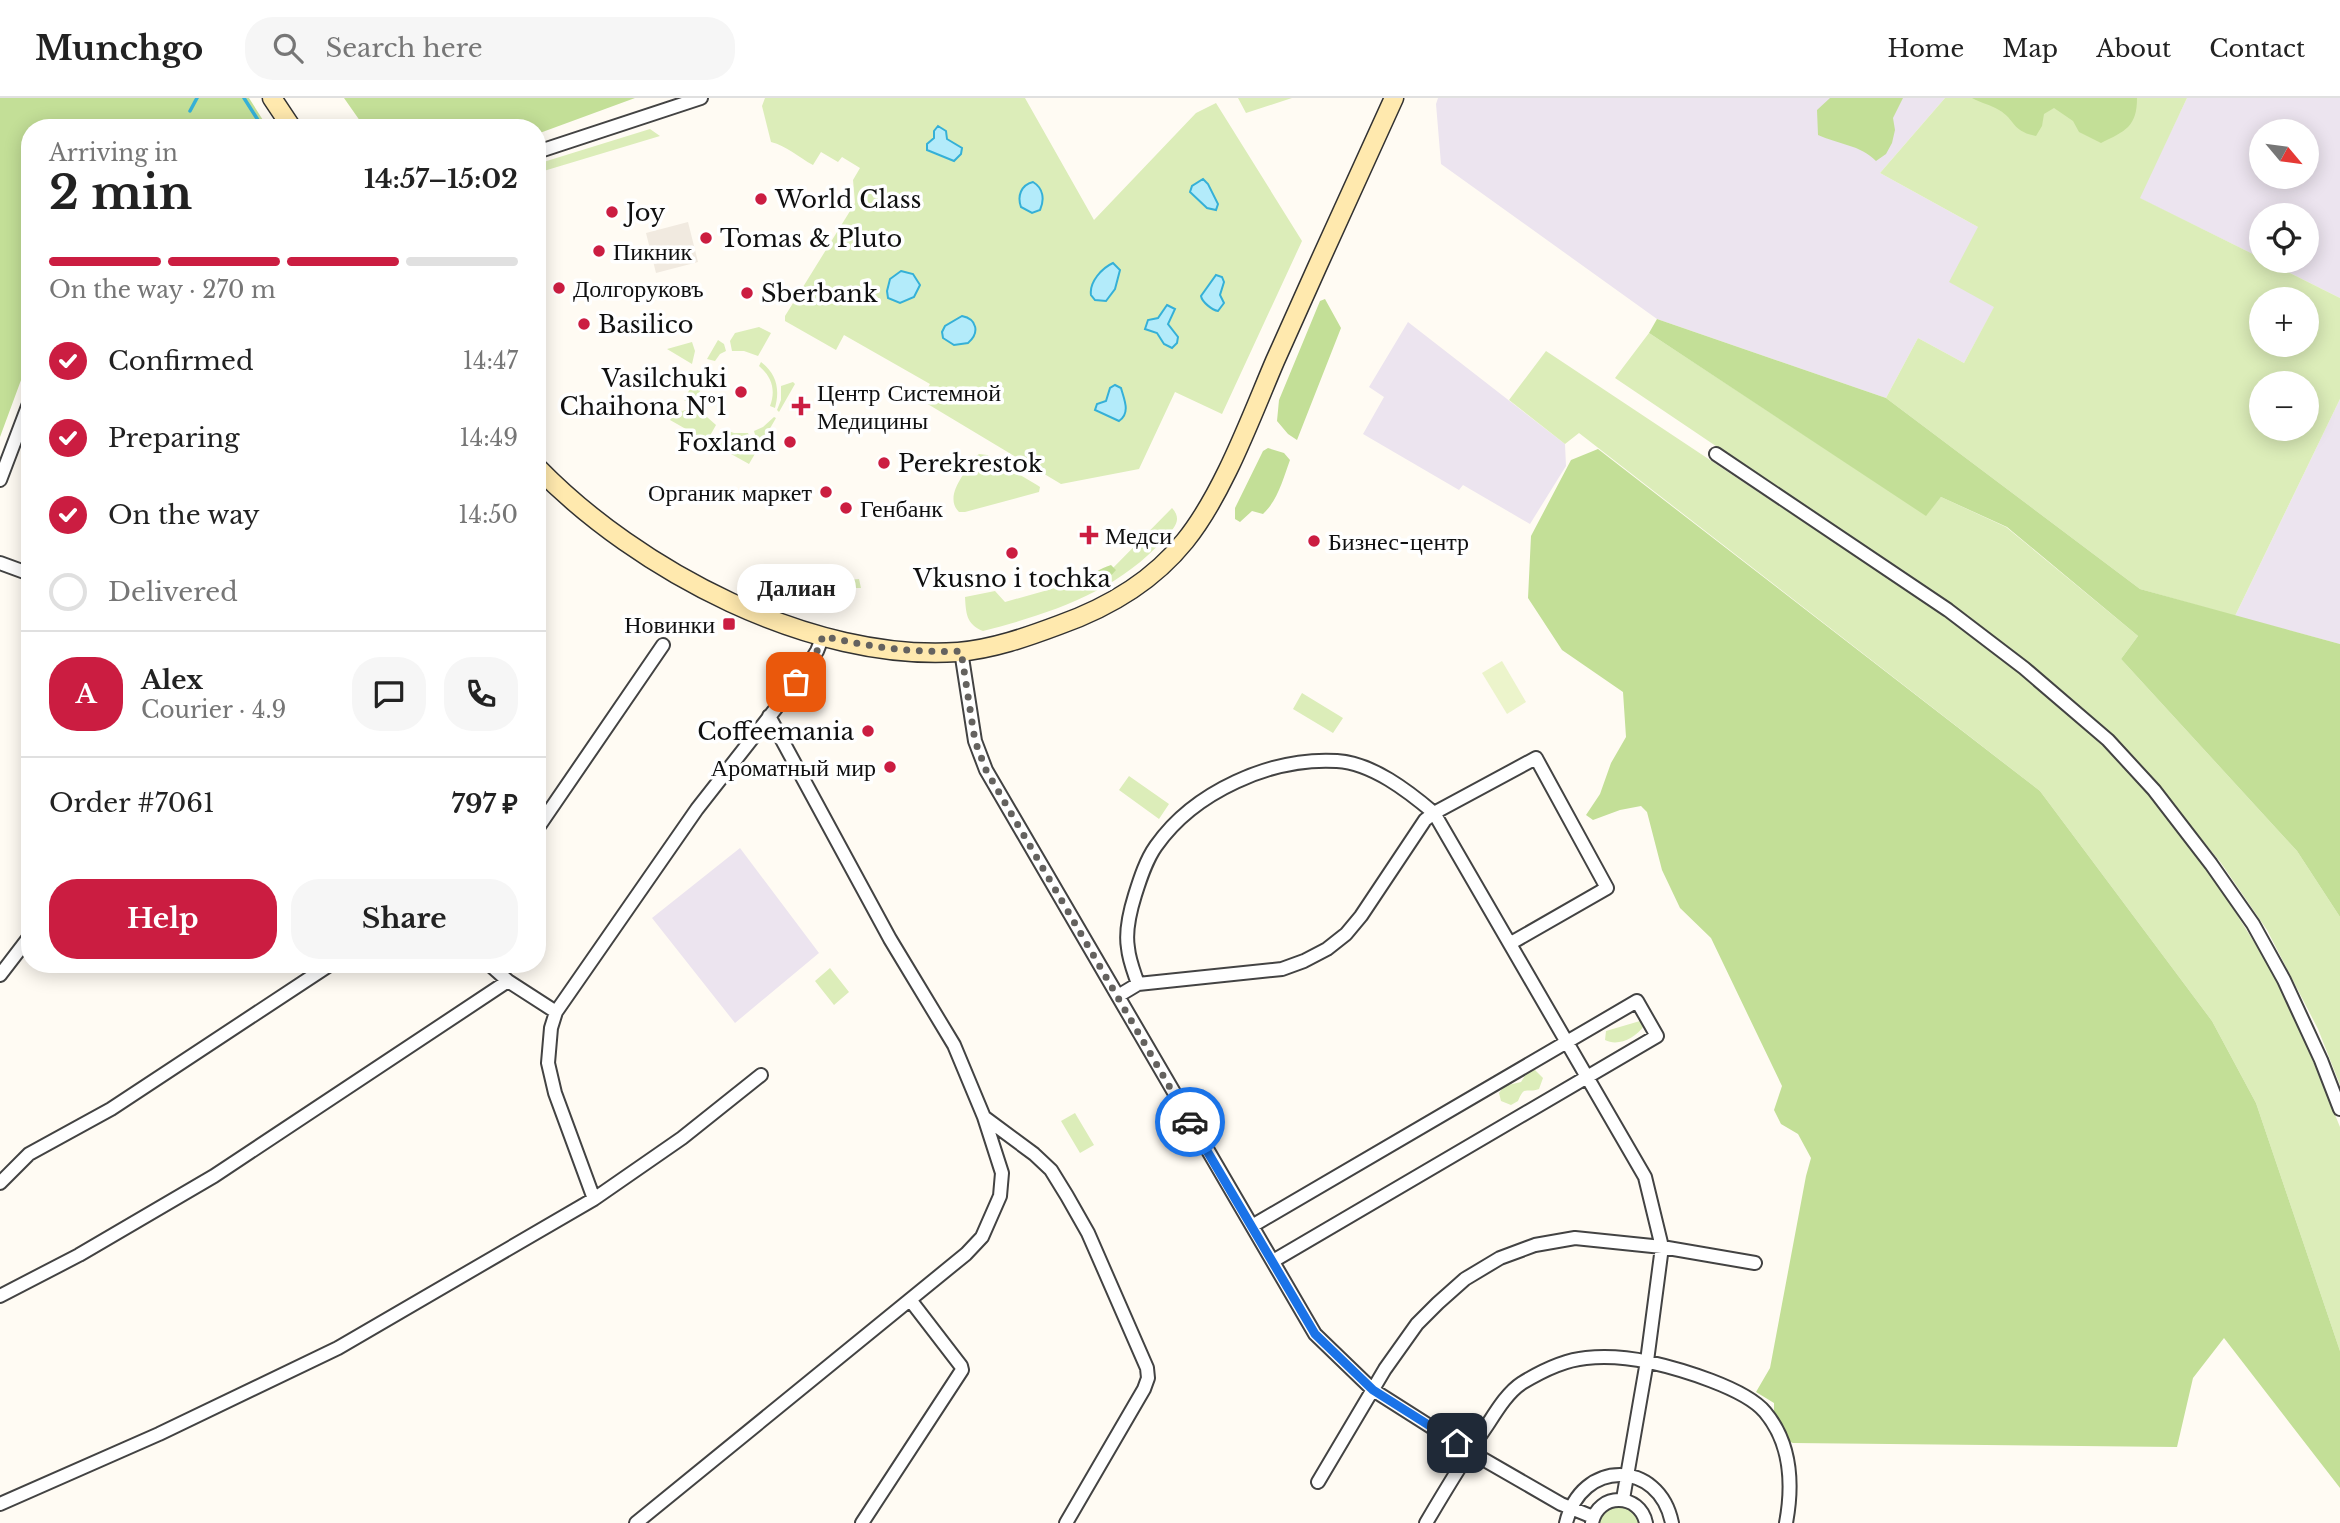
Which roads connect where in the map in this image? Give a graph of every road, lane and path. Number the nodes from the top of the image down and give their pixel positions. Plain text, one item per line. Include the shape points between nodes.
1 (272, 98) edge
2 (701, 98) edge
3 (1394, 98) edge
4 (286, 119) edge
5 (546, 149) edge
6 (21, 425) edge
7 (1716, 454) dead end
8 (546, 475) edge
9 (0, 480) edge
10 (0, 563) edge
11 (21, 570) edge
12 (823, 636) junction
13 (663, 645) dead end
14 (961, 651) junction
15 (769, 716) junction
16 (1434, 813) junction
17 (546, 816) edge
18 (1511, 943) junction
19 (21, 948) edge
20 (317, 973) edge
21 (499, 973) edge
22 (0, 975) edge
23 (508, 981) junction
24 (1138, 984) junction
25 (1118, 996) junction
26 (556, 1012) junction
27 (1567, 1041) junction
28 (761, 1076) dead end
29 (1588, 1076) junction
30 (2340, 1109) edge
31 (984, 1117) junction
32 (0, 1183) edge
33 (594, 1199) junction
34 (1252, 1226) junction
35 (1662, 1247) junction
36 (1273, 1261) junction
37 (1755, 1263) dead end
38 (0, 1296) edge
39 (911, 1301) junction
40 (1647, 1361) junction
41 (1373, 1390) junction
42 (1469, 1451) junction
43 (1627, 1476) junction
44 (1318, 1482) dead end
45 (1623, 1499) junction
46 (0, 1504) edge
47 (1569, 1508) junction
48 (1593, 1520) edge
49 (636, 1523) edge
50 (862, 1523) edge
51 (1066, 1523) edge
52 (1426, 1523) edge
53 (1566, 1523) edge
54 (1646, 1523) edge
55 (1672, 1523) edge
56 (1786, 1523) edge

1 - 4 main road
2 - 5 street
3 - 14 main road via 1221,481 1186,540 1127,594 1097,610 1017,640
6 - 9 street
7 - 30 street via 1948,610 2108,740 2154,790 2253,924 2321,1060
8 - 12 main road via 627,544 668,570 737,604
10 - 11 street
12 - 14 main road via 897,651
12 - 15 street via 808,665
13 - 17 street
14 - 25 street via 975,741 986,770
15 - 26 street via 696,809
15 - 31 street via 890,939 954,1045
16 - 18 street
16 - 18 street via 1536,758 1608,888
16 - 24 street via 1361,916 1327,949 1282,969
16 - 24 street via 1407,790 1371,770 1338,760 1253,773 1194,805 1156,846 1140,878 1127,946
18 - 27 street
19 - 22 street
20 - 32 street via 111,1109 29,1154
21 - 23 street
23 - 26 street
23 - 38 street via 214,1176
24 - 25 street
25 - 34 street
26 - 33 street via 548,1063
27 - 29 street
27 - 29 street via 1637,1001 1657,1035
27 - 34 street
28 - 33 street
29 - 35 street via 1645,1177
29 - 36 street
31 - 39 street via 1002,1173 993,1217 966,1254
31 - 51 street via 1051,1170 1088,1233 1147,1368 1144,1389
33 - 46 street via 338,1348
34 - 36 street
35 - 37 street
35 - 40 street
35 - 41 street via 1575,1238 1535,1245 1500,1258 1437,1303 1417,1324
36 - 41 street via 1315,1334
39 - 49 street
39 - 50 street via 962,1370
40 - 42 street via 1584,1358 1546,1370 1519,1385
40 - 43 street
40 - 56 street via 1730,1389 1765,1412 1787,1455 1790,1501
41 - 42 street
41 - 44 street
42 - 47 street
42 - 52 street
43 - 45 street
43 - 47 street via 1598,1479
43 - 55 street via 1644,1481 1659,1493
45 - 48 street via 1605,1503
45 - 54 street via 1640,1508
47 - 48 street
47 - 53 street

